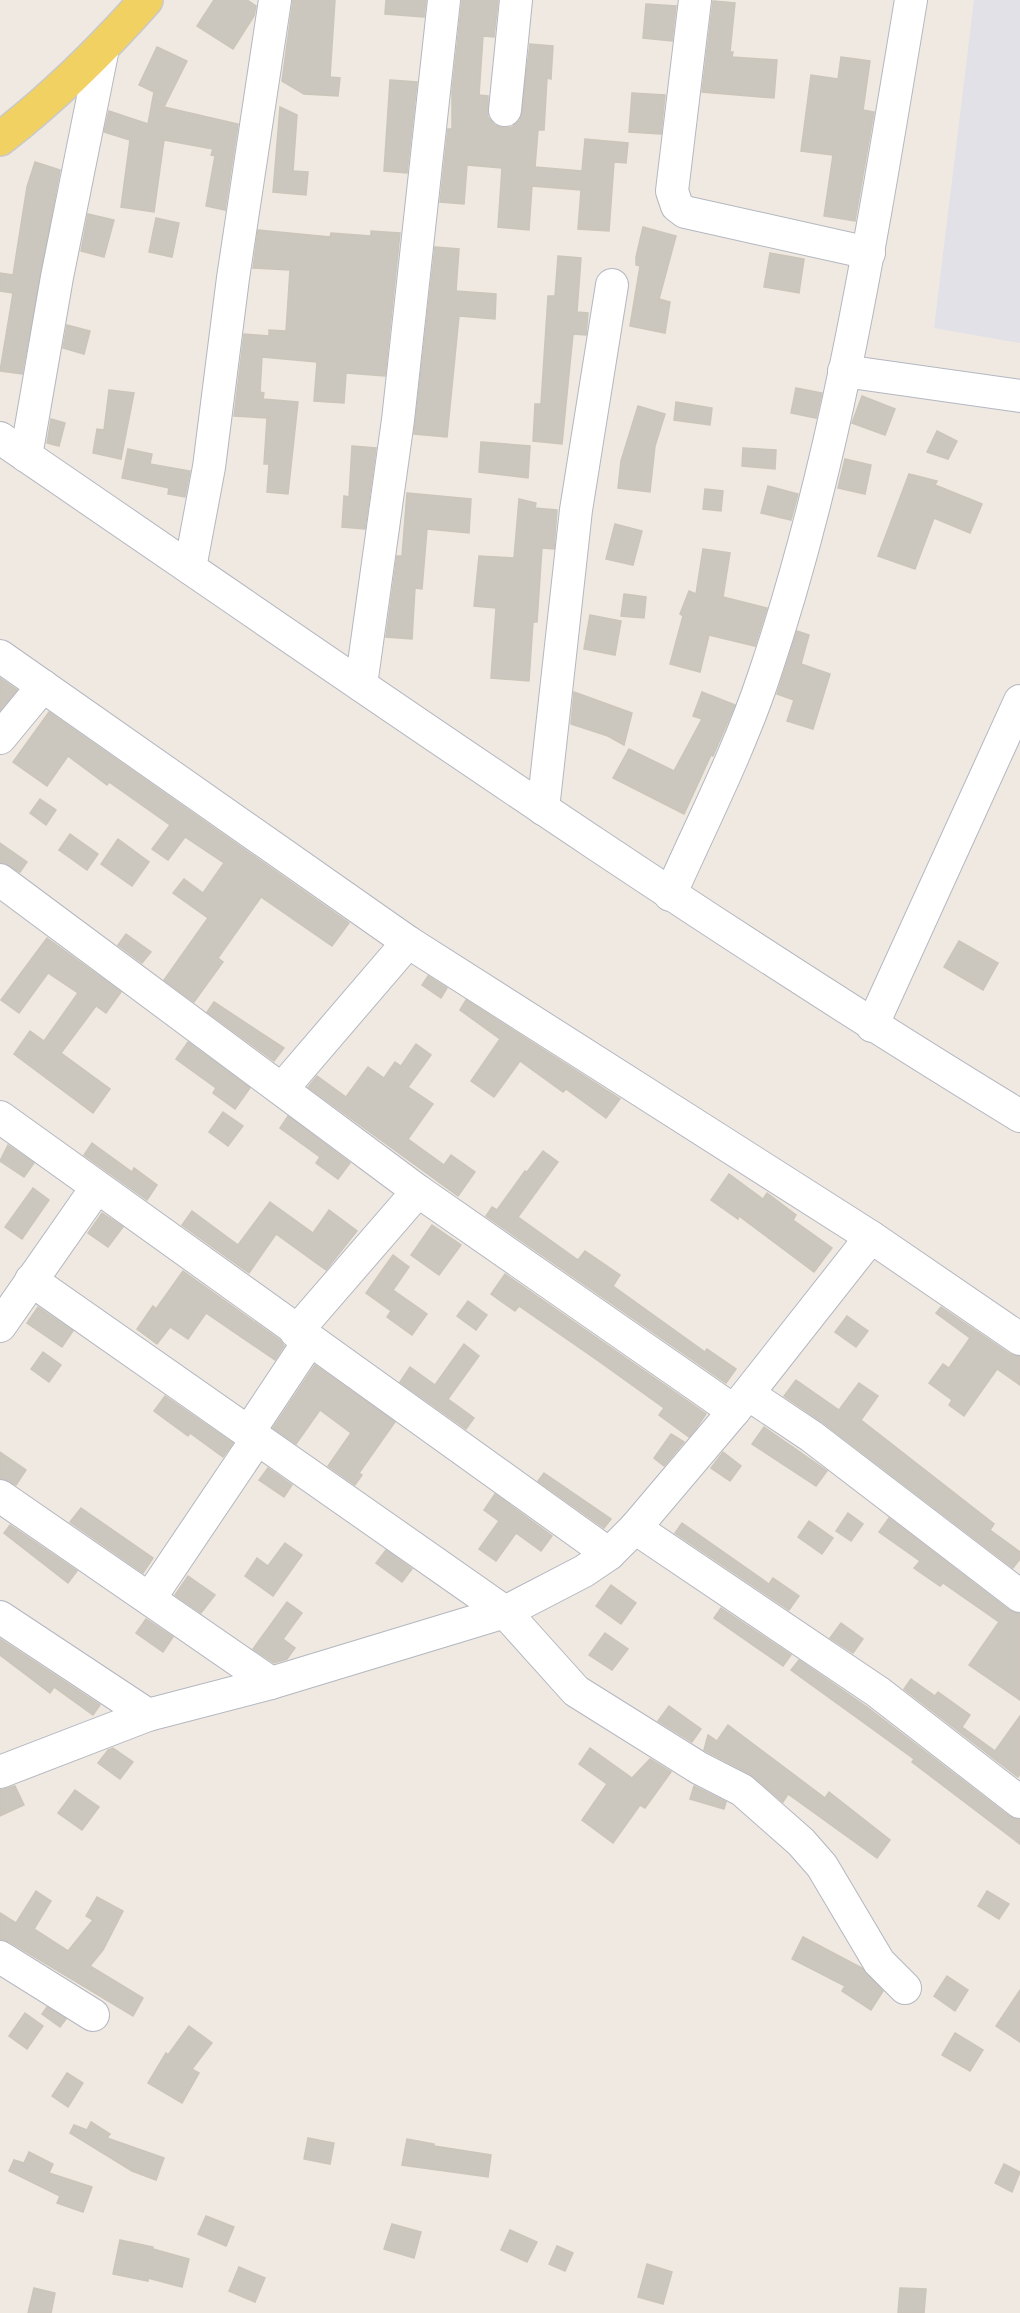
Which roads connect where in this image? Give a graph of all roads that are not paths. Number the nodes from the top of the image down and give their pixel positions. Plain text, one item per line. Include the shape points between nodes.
1 (146, 0) edge
2 (275, 0) edge
3 (444, 0) edge
4 (516, 0) edge
5 (695, 0) edge
6 (911, 0) edge
7 (103, 48) junction
8 (505, 110) dead end
9 (0, 139) edge
10 (869, 253) junction
11 (612, 285) dead end
12 (844, 371) junction
13 (1020, 396) edge
14 (0, 438) edge
15 (26, 456) junction
16 (190, 568) junction
17 (0, 656) edge
18 (361, 685) junction
19 (43, 687) junction
20 (1020, 701) edge
21 (0, 738) edge
22 (543, 809) junction
23 (0, 880) edge
24 (670, 895) junction
25 (408, 942) junction
26 (872, 1026) junction
27 (282, 1089) junction
28 (1020, 1116) edge
29 (0, 1117) edge
30 (97, 1187) junction
31 (418, 1191) junction
32 (871, 1238) junction
33 (31, 1280) junction
34 (0, 1326) edge
35 (303, 1337) junction
36 (1020, 1339) edge
37 (741, 1402) junction
38 (253, 1436) junction
39 (0, 1496) edge
40 (635, 1528) junction
41 (609, 1554) junction
42 (1020, 1596) edge
43 (150, 1598) junction
44 (505, 1612) junction
45 (0, 1617) edge
46 (271, 1683) junction
47 (148, 1715) junction
48 (0, 1772) edge
49 (1020, 1802) edge
50 (0, 1957) edge
51 (905, 1988) dead end
52 (93, 2015) dead end

1 - 7 main road
2 - 16 street via 209,467
3 - 18 street via 398,420
4 - 8 street
5 - 10 street via 672,191 676,206 685,212
6 - 10 street
7 - 9 main road via 38,110
7 - 15 street
10 - 12 street
11 - 22 street via 576,510
12 - 13 street
12 - 24 street via 799,562 764,678
14 - 15 street
15 - 16 street
16 - 18 street
17 - 19 street
18 - 22 street
19 - 21 street
19 - 25 street
20 - 26 street
22 - 24 street
23 - 27 street
24 - 26 street
25 - 27 street
25 - 32 street
26 - 28 street
27 - 31 street
29 - 30 street
30 - 33 street
30 - 35 street
31 - 35 street
31 - 37 street
32 - 36 street
32 - 37 street
33 - 34 street
33 - 38 street
35 - 38 street
35 - 41 street
37 - 40 street
37 - 42 street via 811,1436
38 - 43 street
38 - 44 street
39 - 43 street
40 - 41 street
40 - 49 street via 878,1692
41 - 44 street
43 - 46 street
44 - 46 street
44 - 51 street via 576,1691 699,1768 742,1790 801,1842 845,1900 879,1962
45 - 47 street
46 - 47 street
47 - 48 street
50 - 52 street

